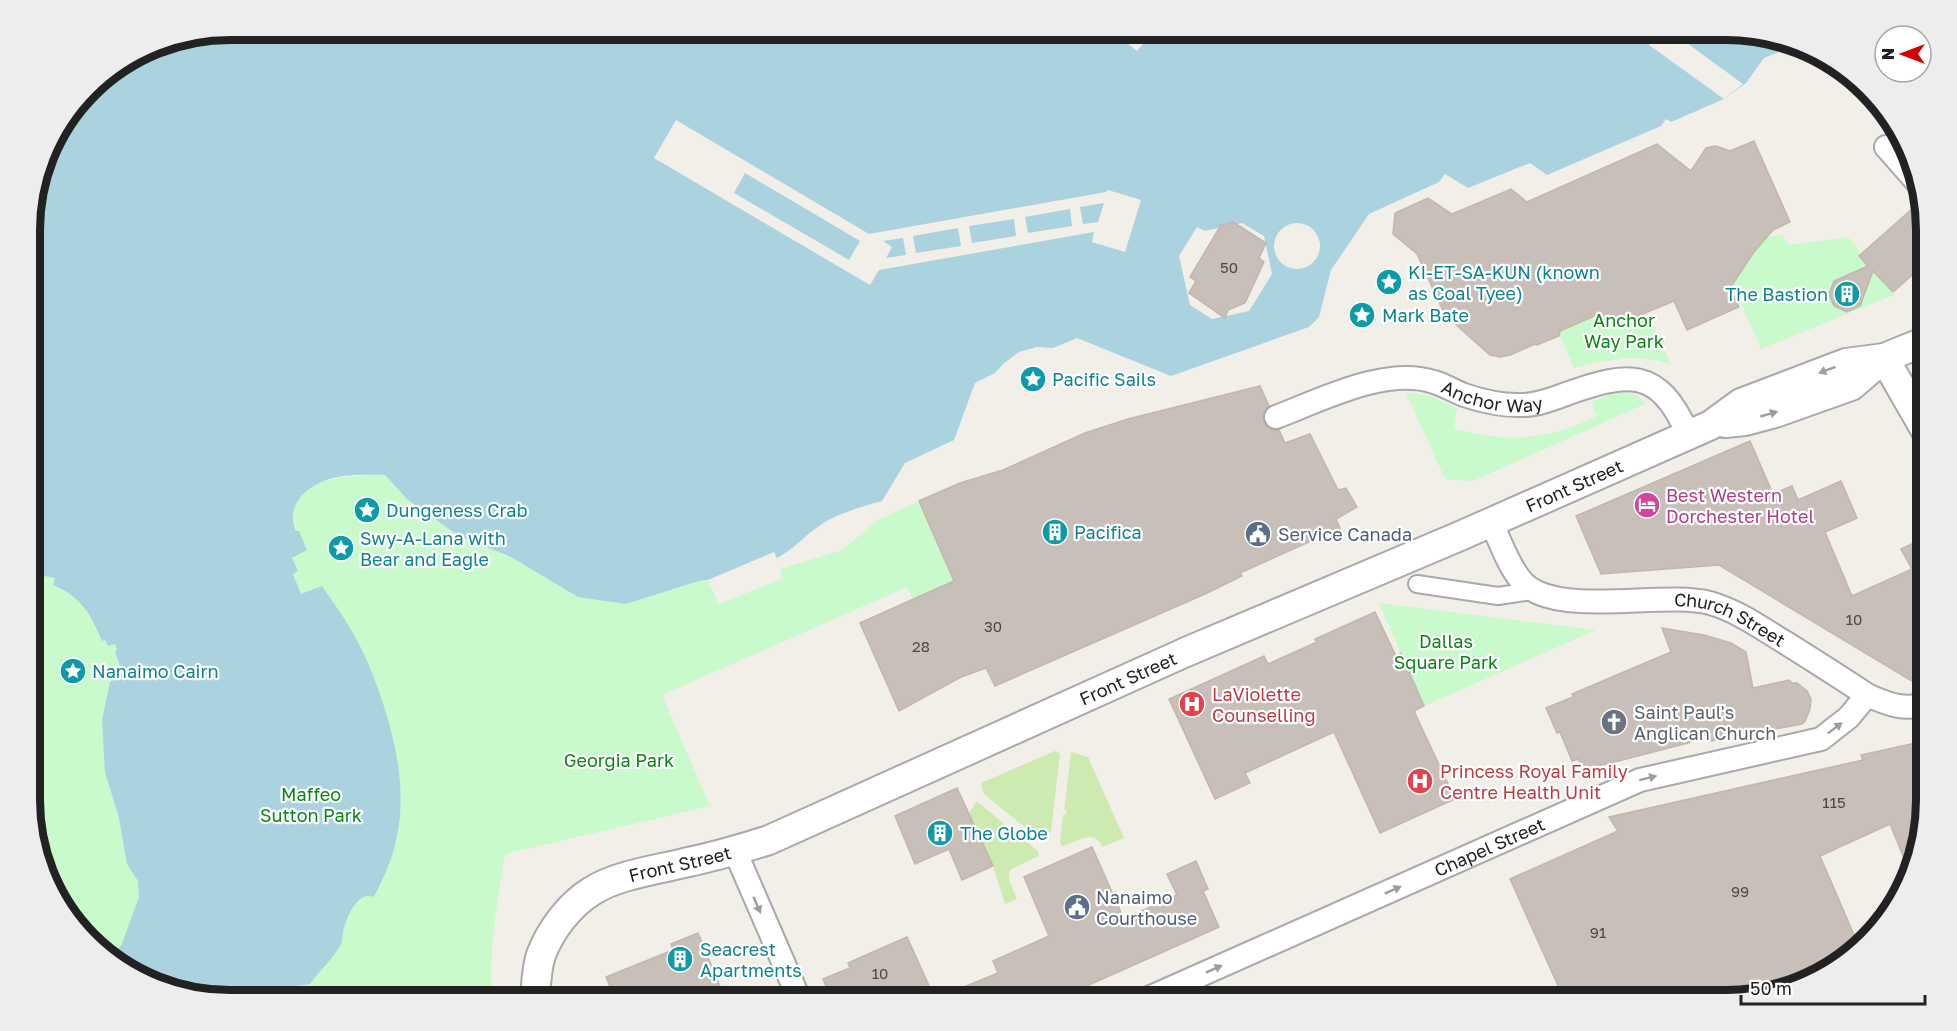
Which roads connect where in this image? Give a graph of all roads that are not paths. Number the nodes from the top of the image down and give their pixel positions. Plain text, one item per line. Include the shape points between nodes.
1 (1886, 147) dead end
2 (1906, 170) edge
3 (1916, 345) edge
4 (1884, 358) junction
5 (1916, 414) edge
6 (1276, 417) dead end
7 (1700, 429) junction
8 (1491, 522) junction
9 (1417, 584) dead end
10 (1532, 591) junction
11 (1867, 694) junction
12 (1916, 705) edge
13 (735, 851) junction
14 (1166, 990) edge
15 (535, 991) edge
16 (795, 991) edge

1 - 2 street
3 - 4 street, Front Street
4 - 5 street
4 - 7 street, Front Street via 1846,363 1741,403
6 - 7 street, Anchor Way via 1358,386 1394,379 1434,382 1492,403 1524,405 1625,378 1647,381
7 - 8 street, Front Street
8 - 10 street via 1520,579
8 - 13 street, Front Street via 1186,652 778,836
9 - 10 street, Church Street via 1498,596
10 - 11 street, Church Street via 1551,598 1599,602 1707,602 1737,612
11 - 12 street, Church Street via 1890,705
14 -> 11 street, Chapel Street via 1640,780 1821,739 1849,717
13 - 15 street, Front Street via 629,876 592,890 552,932 541,956
13 -> 16 street

